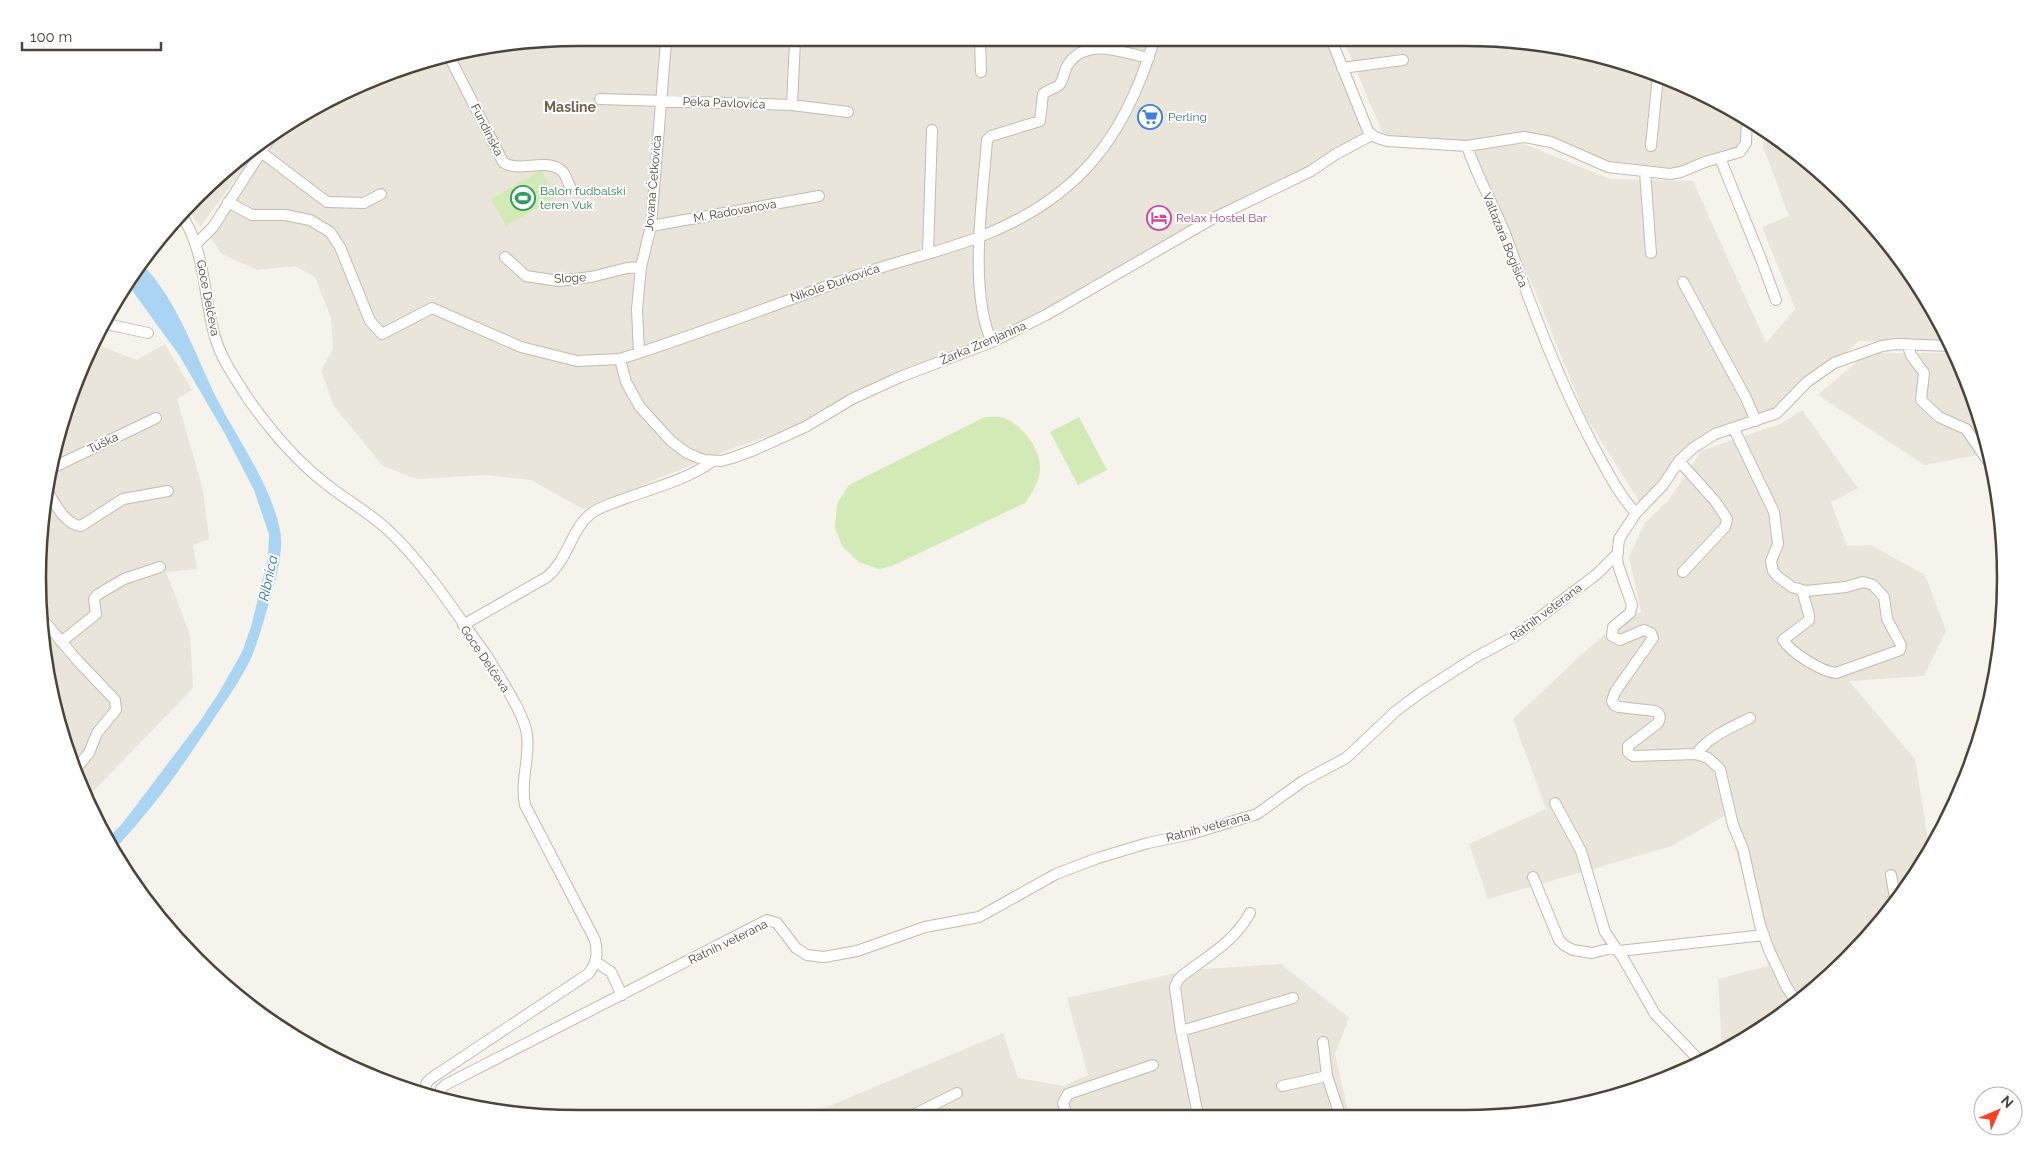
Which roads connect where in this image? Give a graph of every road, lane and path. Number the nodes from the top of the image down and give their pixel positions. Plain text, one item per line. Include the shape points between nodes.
1 (666, 46) edge
2 (795, 46) edge
3 (980, 46) edge
4 (1152, 46) edge
5 (1334, 46) edge
6 (1148, 58) junction
7 (1403, 60) dead end
8 (452, 61) edge
9 (1342, 68) junction
10 (981, 72) dead end
11 (1657, 83) edge
12 (600, 99) dead end
13 (660, 101) junction
14 (792, 105) junction
15 (848, 112) dead end
16 (1747, 128) edge
17 (932, 130) dead end
18 (1372, 135) junction
19 (1467, 146) junction
20 (1651, 146) dead end
21 (261, 152) joint
22 (1720, 158) junction
23 (1645, 172) junction
24 (570, 187) dead end
25 (381, 194) dead end
26 (819, 196) dead end
27 (228, 202) junction
28 (184, 220) edge
29 (651, 226) junction
30 (980, 237) junction
31 (196, 244) junction
32 (928, 253) junction
33 (1651, 253) dead end
34 (505, 257) dead end
35 (641, 267) junction
36 (1683, 282) dead end
37 (1776, 300) dead end
38 (110, 325) edge
39 (148, 333) dead end
40 (992, 342) junction
41 (1908, 344) junction
42 (1943, 346) edge
43 (639, 353) junction
44 (620, 359) junction
45 (156, 418) dead end
46 (1756, 421) junction
47 (1734, 429) junction
48 (1982, 453) edge
49 (713, 461) junction
50 (1679, 461) junction
51 (58, 464) edge
52 (168, 491) dead end
53 (53, 498) edge
54 (1636, 513) junction
55 (1618, 552) junction
56 (160, 567) dead end
57 (1683, 572) dead end
58 (1802, 590) junction
59 (463, 625) junction
60 (49, 627) edge
61 (61, 642) junction
62 (1750, 718) dead end
63 (1696, 754) junction
64 (80, 764) edge
65 (1554, 803) dead end
66 (1891, 875) dead end
67 (1533, 877) dead end
68 (1894, 892) edge
69 (1250, 913) dead end
70 (1764, 935) junction
71 (1619, 951) junction
72 (596, 962) junction
73 (622, 995) junction
74 (1793, 997) edge
75 (1292, 998) dead end
76 (1181, 1031) junction
77 (1323, 1042) dead end
78 (1696, 1057) edge
79 (1152, 1065) dead end
80 (1326, 1076) junction
81 (1282, 1086) dead end
82 (426, 1088) edge
83 (440, 1092) edge
84 (957, 1093) dead end
85 (923, 1110) edge
86 (1065, 1110) edge
87 (1197, 1110) edge
88 (1338, 1110) edge

1 - 13 street, Jovana Ćetkovića
2 - 14 street
3 - 10 street
4 - 6 street, Nikole Đurkovića
5 - 9 street
6 - 30 street, Nikole Đurkovića via 1114,132 1086,169 1049,202
6 - 30 street via 1104,48 1077,54 1065,69 1058,86 1043,94 1040,121 987,140
7 - 9 street
8 - 24 street, Fundinska via 503,162 551,166 563,173
9 - 18 street
11 - 20 street
12 - 13 street, Peka Pavlovića
13 - 14 street, Peka Pavlovića
13 - 29 street, Jovana Ćetkovića
14 - 15 street, Peka Pavlovića
16 - 22 street via 1744,148 1734,155
17 - 32 street
18 - 19 street via 1387,142
18 - 40 street, Žarka Zrenjanina via 1311,171 1212,219 1046,316
19 - 23 street via 1524,137 1551,142 1608,167
19 - 54 street, Valtazara Bogišića via 1508,242 1544,340 1587,433 1620,492
21 - 25 street via 327,202 364,203
21 - 27 street
22 - 23 street via 1681,172
22 - 37 street
23 - 33 street
26 - 29 street, M. Radovanova
27 - 31 street via 213,227
27 - 44 street, Nikole Đurkovića via 252,215 285,215 310,220 330,232 340,247 370,321 382,334 432,308 521,347 577,360
28 - 31 street, Goce Delčeva
29 - 35 street, Jovana Ćetkovića
30 - 32 street, Nikole Đurkovića
30 - 40 street via 981,304
31 - 59 street, Goce Delčeva via 215,339 251,402 320,480 371,516 402,544
32 - 43 street, Nikole Đurkovića via 871,270
34 - 35 street, Sloge via 526,276 559,281
35 - 43 street, Jovana Ćetkovića via 637,309
36 - 46 street
38 - 39 street
40 - 49 street, Žarka Zrenjanina via 900,377 754,450
41 - 42 street, Ratnih veterana
41 - 46 street, Ratnih veterana via 1882,346 1834,363 1807,382 1778,413
41 - 48 street via 1911,355 1924,373 1921,400 1940,417 1966,430
43 - 44 street, Nikole Đurkovića
44 - 49 street via 631,394 651,420 677,446 696,457
45 - 51 street, Tuška
46 - 47 street, Ratnih veterana
47 - 50 street, Ratnih veterana via 1715,434
47 - 58 street via 1774,512 1778,544 1772,556 1773,571 1786,584
49 - 59 street, Žarka Zrenjanina via 687,476 599,509 579,526 563,559 547,577
50 - 54 street, Ratnih veterana
50 - 57 street via 1715,501 1727,520 1725,527
52 - 53 street via 123,500 86,524 76,526 69,522
54 - 55 street, Ratnih veterana via 1619,539
55 - 63 street via 1618,568 1632,605 1630,613 1613,627 1612,636 1620,640 1644,630 1653,638 1612,700 1619,707 1655,710 1660,718 1628,746 1628,752 1633,756
55 - 73 street, Ratnih veterana via 1597,574 1515,636 1420,693 1346,758 1303,781 1257,814 1098,858 1049,877 979,917 925,927 856,951 824,957 807,955 792,944 777,923 767,920
56 - 61 street via 124,579 97,595 94,599 96,614
58 - 58 street via 1846,587 1863,582 1873,585 1884,597 1887,619 1900,650 1836,673 1793,652 1782,640 1809,620
59 - 72 street, Goce Delčeva via 491,663 521,716 527,733 522,793 525,805 595,940
60 - 61 street
61 - 64 street via 115,700 116,706
62 - 63 street via 1716,734
63 - 70 street via 1713,761 1722,774
65 - 71 street via 1580,851 1605,932
66 - 68 street
67 - 71 street via 1564,945 1592,953 1612,948
69 - 76 street via 1242,928 1178,980 1175,987
70 - 71 street
70 - 74 street
71 - 78 street via 1655,1014
72 - 73 street via 611,972
72 - 82 street via 582,979 433,1076
73 - 83 street, Ratnih veterana via 445,1085
75 - 76 street
76 - 87 street
77 - 80 street
79 - 86 street via 1068,1094 1063,1103
80 - 81 street
80 - 88 street
84 - 85 street

